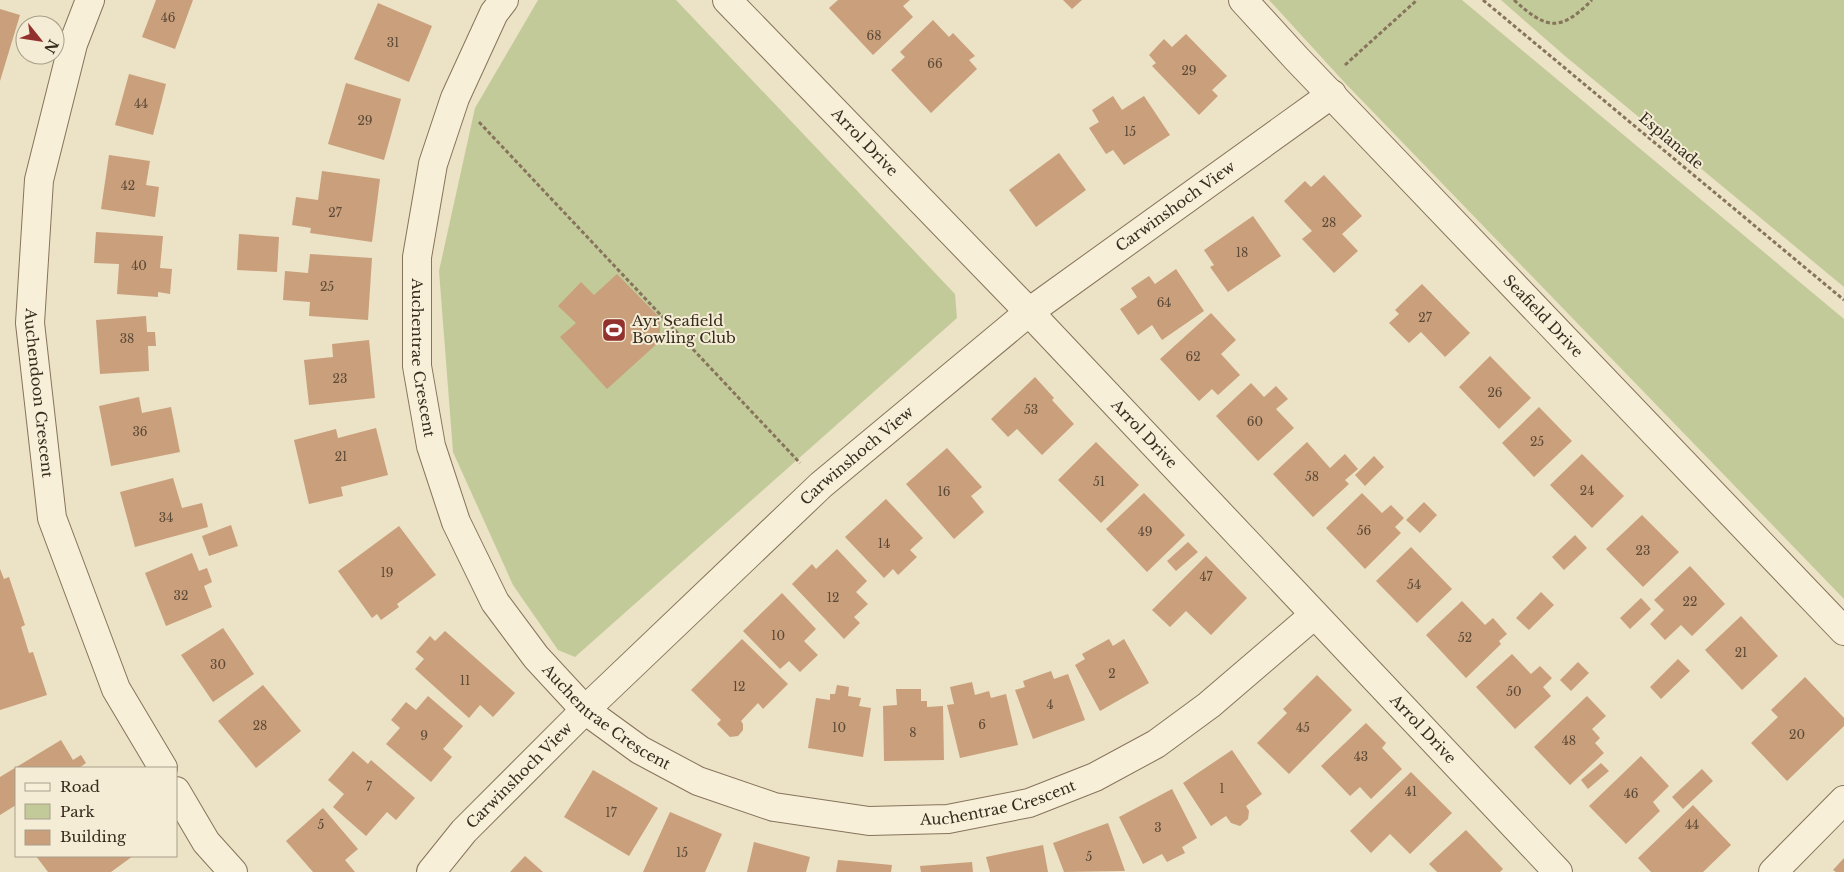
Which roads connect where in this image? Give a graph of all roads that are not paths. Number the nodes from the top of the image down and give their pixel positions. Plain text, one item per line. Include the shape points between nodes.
1 (90, 0) edge
2 (504, 0) edge
3 (727, 0) edge
4 (1243, 0) edge
5 (1328, 90) junction
6 (1029, 312) junction
7 (1314, 615) junction
8 (1844, 631) edge
9 (585, 710) junction
10 (162, 767) edge
11 (178, 794) edge
12 (1844, 800) edge
13 (233, 872) edge
14 (431, 872) edge
15 (1558, 872) edge
16 (1773, 872) edge

1 - 10 street, Auchendoon Crescent via 72,44 39,180 30,323 52,518 116,689
2 - 9 street, Auchentrae Crescent via 494,13 455,98 433,164 417,258 417,366 431,446 456,522 495,602 536,657
3 - 6 street, Arrol Drive
4 - 5 street, Seafield Drive
5 - 6 street, Carwinshoch View
5 - 8 street, Seafield Drive
6 - 7 street, Arrol Drive
6 - 9 street, Carwinshoch View via 821,486
7 - 9 street, Auchentrae Crescent via 1209,705 1156,744 1095,777 1029,803 948,819 869,821 774,807 698,781 640,750
7 - 15 street, Arrol Drive
9 - 14 street, Carwinshoch View via 464,831
11 - 13 street via 206,842
12 - 16 street

